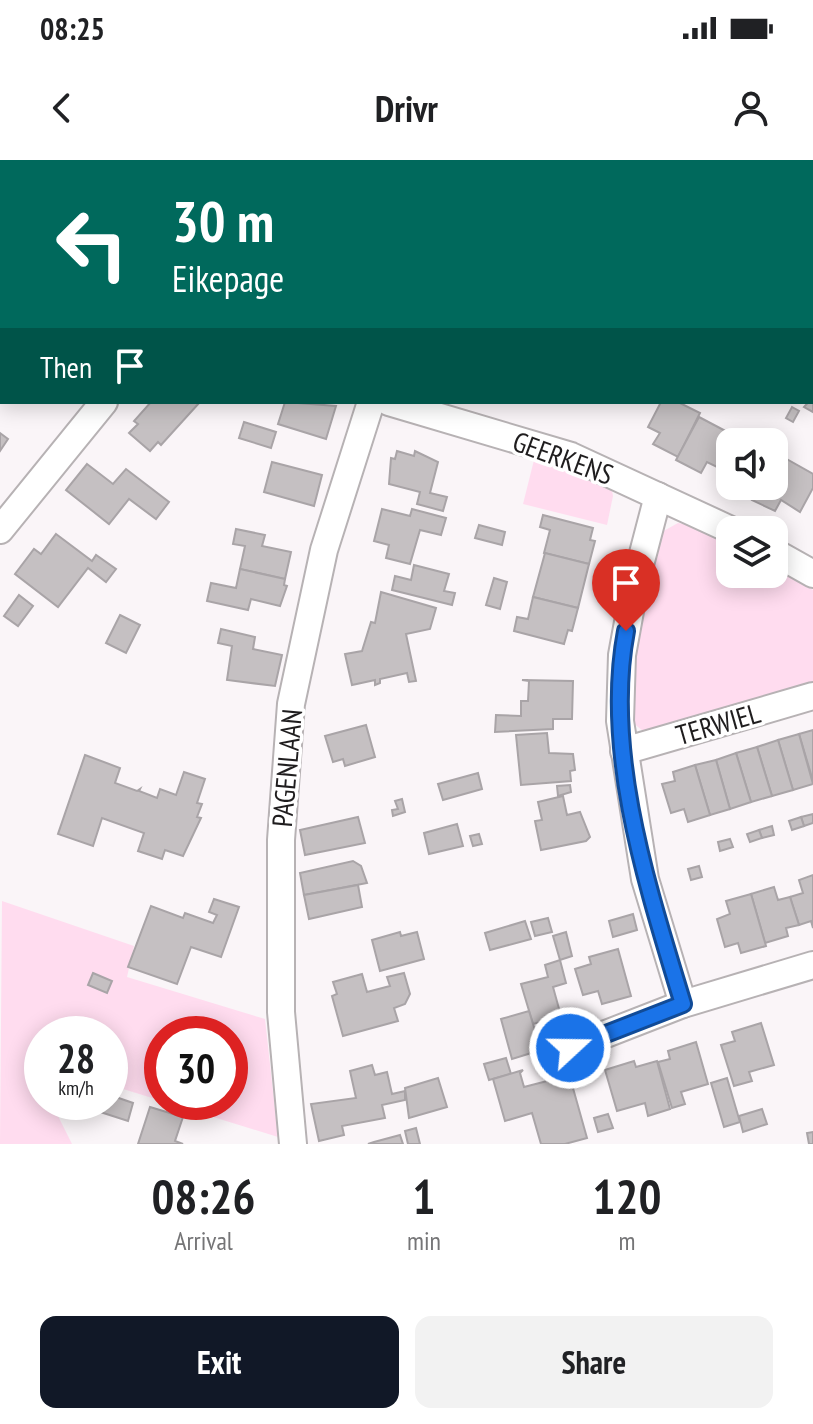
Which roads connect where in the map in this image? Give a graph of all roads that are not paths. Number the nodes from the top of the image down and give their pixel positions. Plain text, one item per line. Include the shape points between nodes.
1 (102, 404) edge
2 (370, 404) edge
3 (396, 404) edge
4 (658, 496) junction
5 (716, 523) edge
6 (0, 530) edge
7 (788, 560) edge
8 (813, 574) edge
9 (813, 696) edge
10 (624, 751) junction
11 (813, 965) edge
12 (683, 1004) junction
13 (570, 1048) dead end
14 (293, 1144) edge

1 - 6 street
2 - 14 street, PAGENLAAN via 324,550 291,704 281,840 281,1012
3 - 4 street, GEERKENS via 571,456
4 - 5 street, GEERKENS
4 - 10 street via 618,678
7 - 8 street
9 - 10 street, TERWIEL
10 - 12 street via 645,879
11 - 12 street
12 - 13 street

